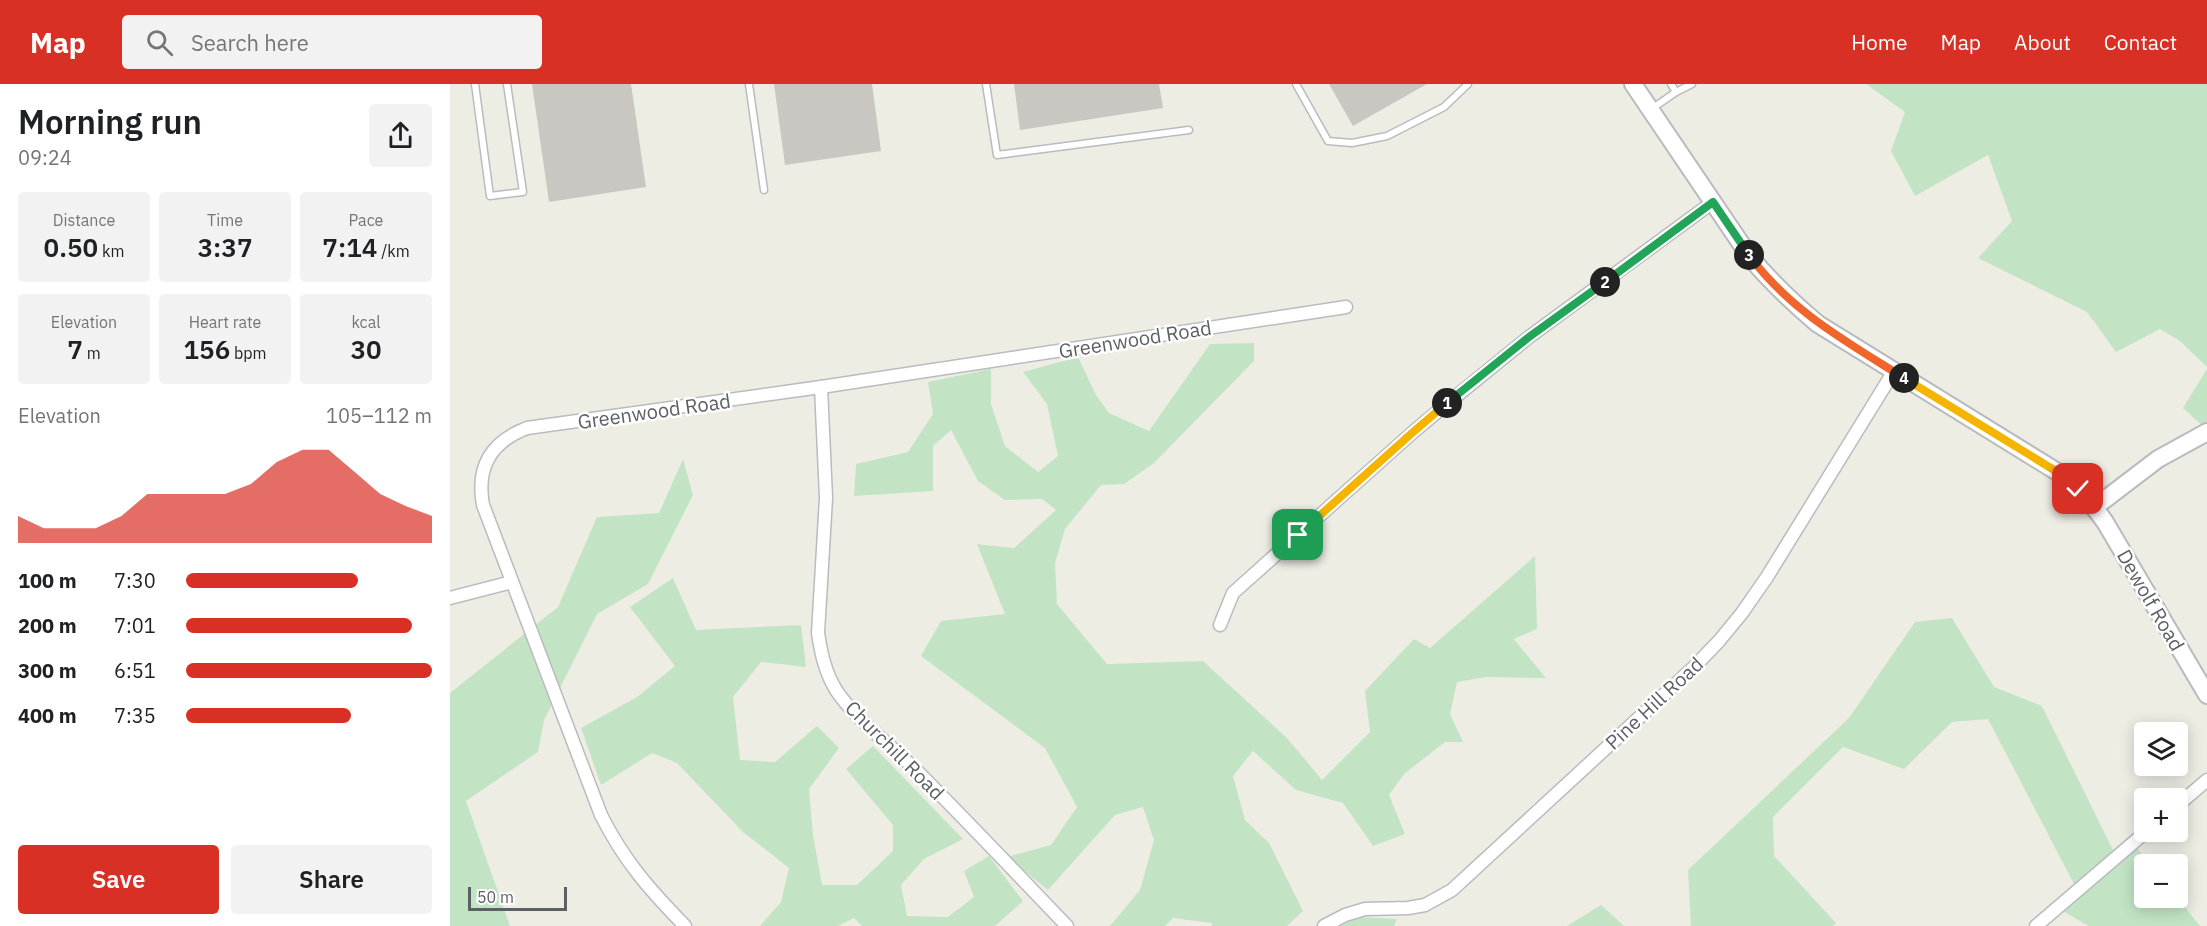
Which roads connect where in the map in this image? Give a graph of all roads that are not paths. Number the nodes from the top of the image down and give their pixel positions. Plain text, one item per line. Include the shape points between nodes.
1 (475, 84) edge
2 (507, 84) edge
3 (749, 84) edge
4 (986, 84) edge
5 (1296, 84) edge
6 (1468, 84) edge
7 (1633, 84) edge
8 (1671, 84) edge
9 (1692, 84) edge
10 (1676, 92) junction
11 (1652, 112) junction
12 (1190, 130) dead end
13 (764, 190) dead end
14 (1713, 202) junction
15 (1346, 307) dead end
16 (1894, 371) junction
17 (821, 387) junction
18 (2207, 432) edge
19 (2095, 507) junction
20 (512, 582) junction
21 (450, 598) edge
22 (1220, 625) dead end
23 (2207, 695) edge
24 (2207, 780) edge
25 (2188, 796) edge
26 (2134, 842) edge
27 (685, 926) edge
28 (1067, 926) edge
29 (1324, 926) edge
30 (2036, 926) edge

1 - 2 lane via 490,196 523,192
3 - 13 lane
4 - 12 lane via 997,155
5 - 6 lane via 1328,141 1352,143 1387,136 1444,107
7 - 11 main road, Dewolf Road
8 - 10 lane
9 - 10 lane
10 - 11 lane
11 - 14 main road, Dewolf Road
14 - 16 main road, Dewolf Road via 1750,257 1793,304
14 - 22 street via 1529,337 1412,433 1233,593
15 - 17 street, Greenwood Road
16 - 19 main road, Dewolf Road via 2059,473
16 - 29 street, Pine Hill Road via 1742,613 1694,667 1452,890 1425,904 1365,909
17 - 20 street, Greenwood Road via 527,428 513,434 492,452 481,478 483,505
17 - 28 street, Churchill Road via 825,498 818,633 826,671 848,705
18 - 19 main road via 2158,459
19 - 23 main road, Dewolf Road
20 - 21 street
20 - 27 street, Greenwood Road via 613,840 628,864
24 - 25 street
26 - 30 street

